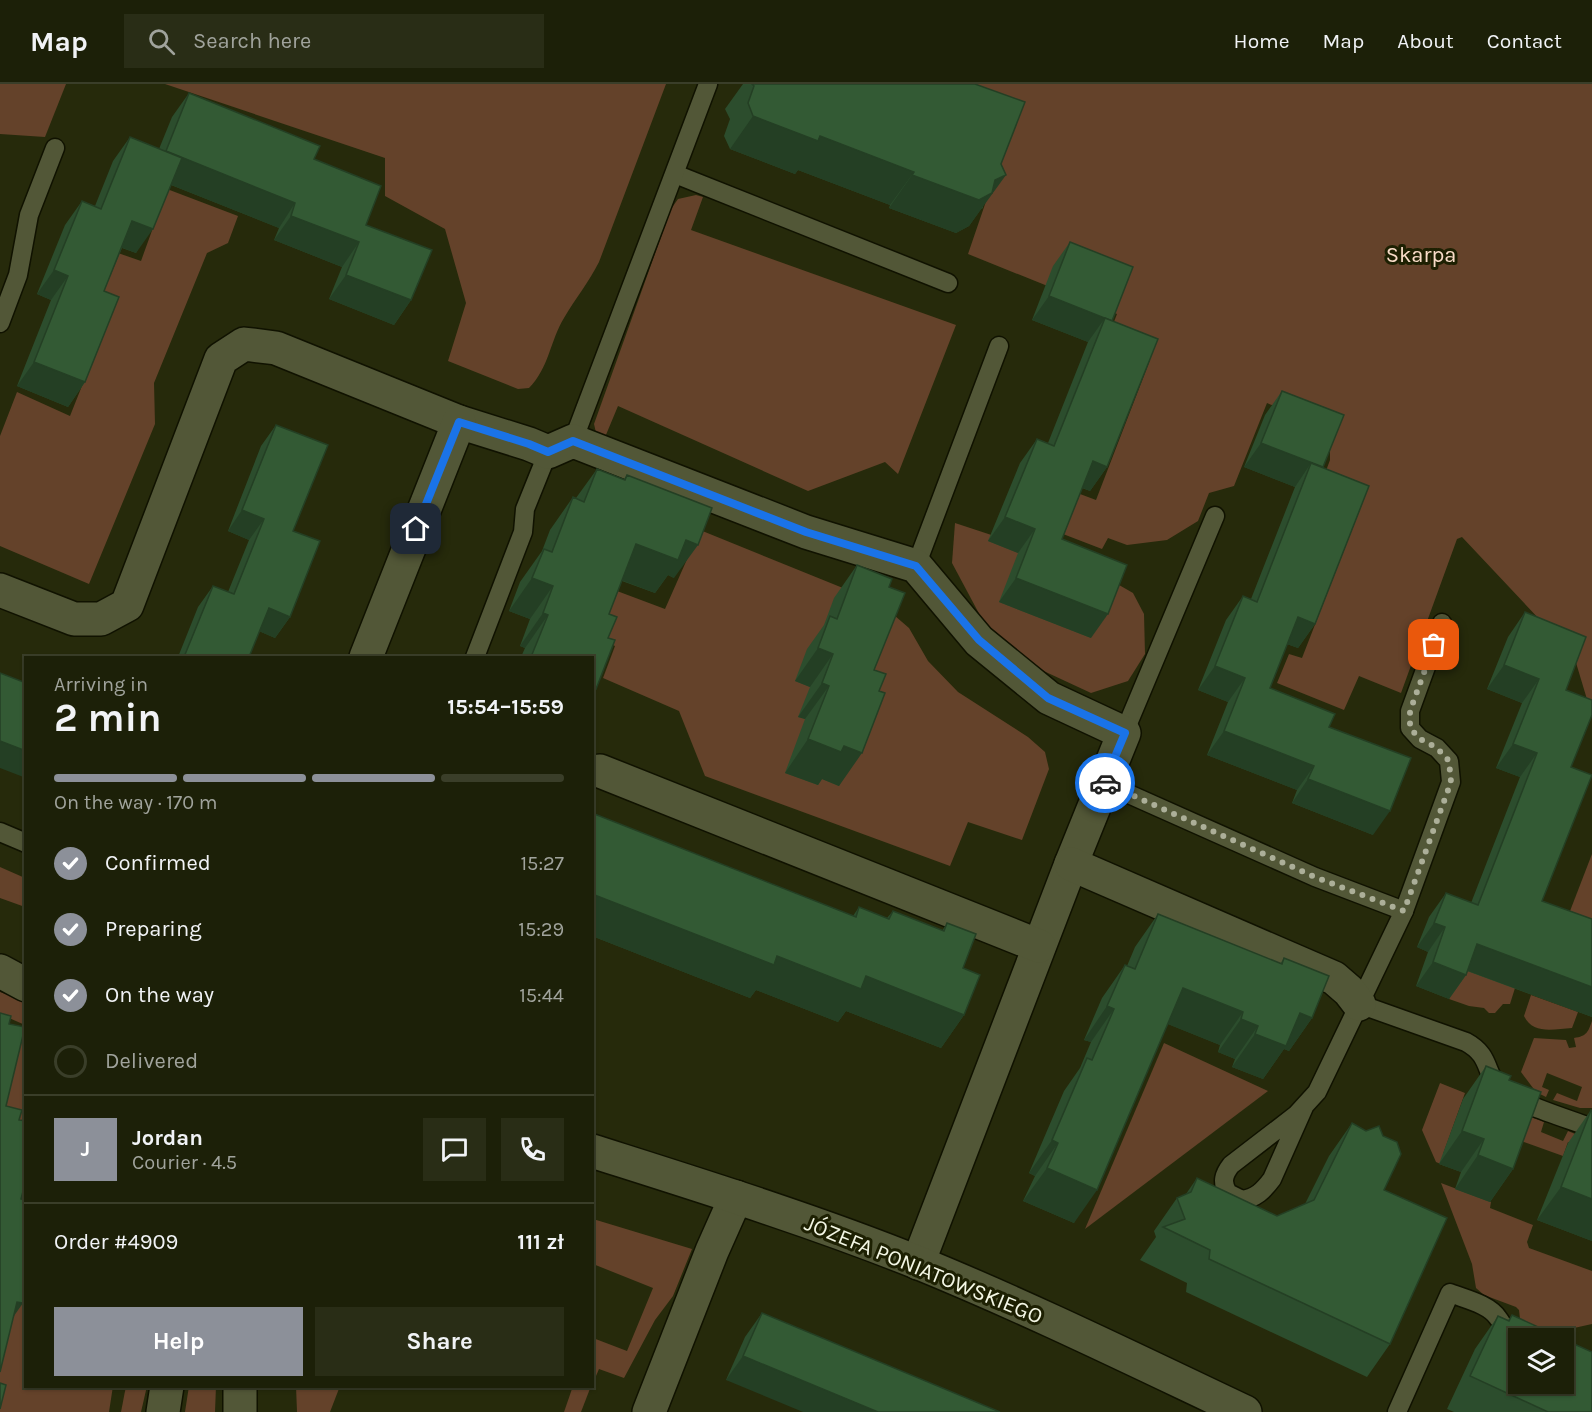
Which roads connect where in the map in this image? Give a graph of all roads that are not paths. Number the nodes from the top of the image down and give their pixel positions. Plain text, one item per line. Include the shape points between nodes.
1 (708, 84) edge
2 (55, 148) dead end
3 (675, 174) junction
4 (948, 283) dead end
5 (0, 322) edge
6 (999, 346) dead end
7 (459, 422) junction
8 (560, 446) junction
9 (1215, 516) dead end
10 (916, 566) junction
11 (0, 590) edge
12 (1442, 622) dead end
13 (366, 656) edge
14 (475, 656) edge
15 (1125, 733) junction
16 (600, 771) dead end
17 (1104, 783) junction
18 (0, 832) edge
19 (24, 842) edge
20 (1071, 864) junction
21 (1404, 911) junction
22 (1039, 946) junction
23 (0, 958) edge
24 (24, 962) edge
25 (0, 971) edge
26 (24, 984) edge
27 (1359, 1004) junction
28 (1304, 1107) junction
29 (1592, 1128) edge
30 (594, 1152) edge
31 (736, 1197) junction
32 (918, 1263) junction
33 (1508, 1335) edge
34 (167, 1388) edge
35 (240, 1388) edge
36 (163, 1412) edge
37 (240, 1412) edge
38 (649, 1412) edge
39 (1245, 1412) edge
40 (1397, 1412) edge

1 - 3 lane
2 - 5 lane via 28,215 18,275
3 - 4 lane
3 - 8 lane
6 - 10 lane
7 - 8 street via 529,444
7 - 11 street via 276,348 244,344 221,359 127,605 101,619 74,619
7 - 13 street
8 - 10 street
8 - 14 lane via 525,509 523,532
9 - 15 lane
10 - 15 street via 979,640 1048,698
12 - 21 lane via 1410,711 1410,728 1449,761 1451,782
15 - 17 street
16 - 22 street
17 - 20 street
17 - 21 lane via 1315,877
18 - 19 lane
20 - 22 street
20 - 27 street via 1334,978
21 - 27 lane
22 - 32 street
23 - 24 street
25 - 26 street
27 - 28 lane via 1324,1078
27 - 29 lane via 1476,1047 1496,1084 1507,1095
28 - 28 lane via 1231,1165 1223,1180 1228,1192 1242,1200 1264,1190
30 - 31 street, JÓZEFA PONIATOWSKIEGO
31 - 32 street, JÓZEFA PONIATOWSKIEGO
31 - 38 street
32 - 39 street, JÓZEFA PONIATOWSKIEGO via 1042,1316
33 - 40 lane via 1492,1311 1450,1293
34 - 36 street
35 - 37 street

